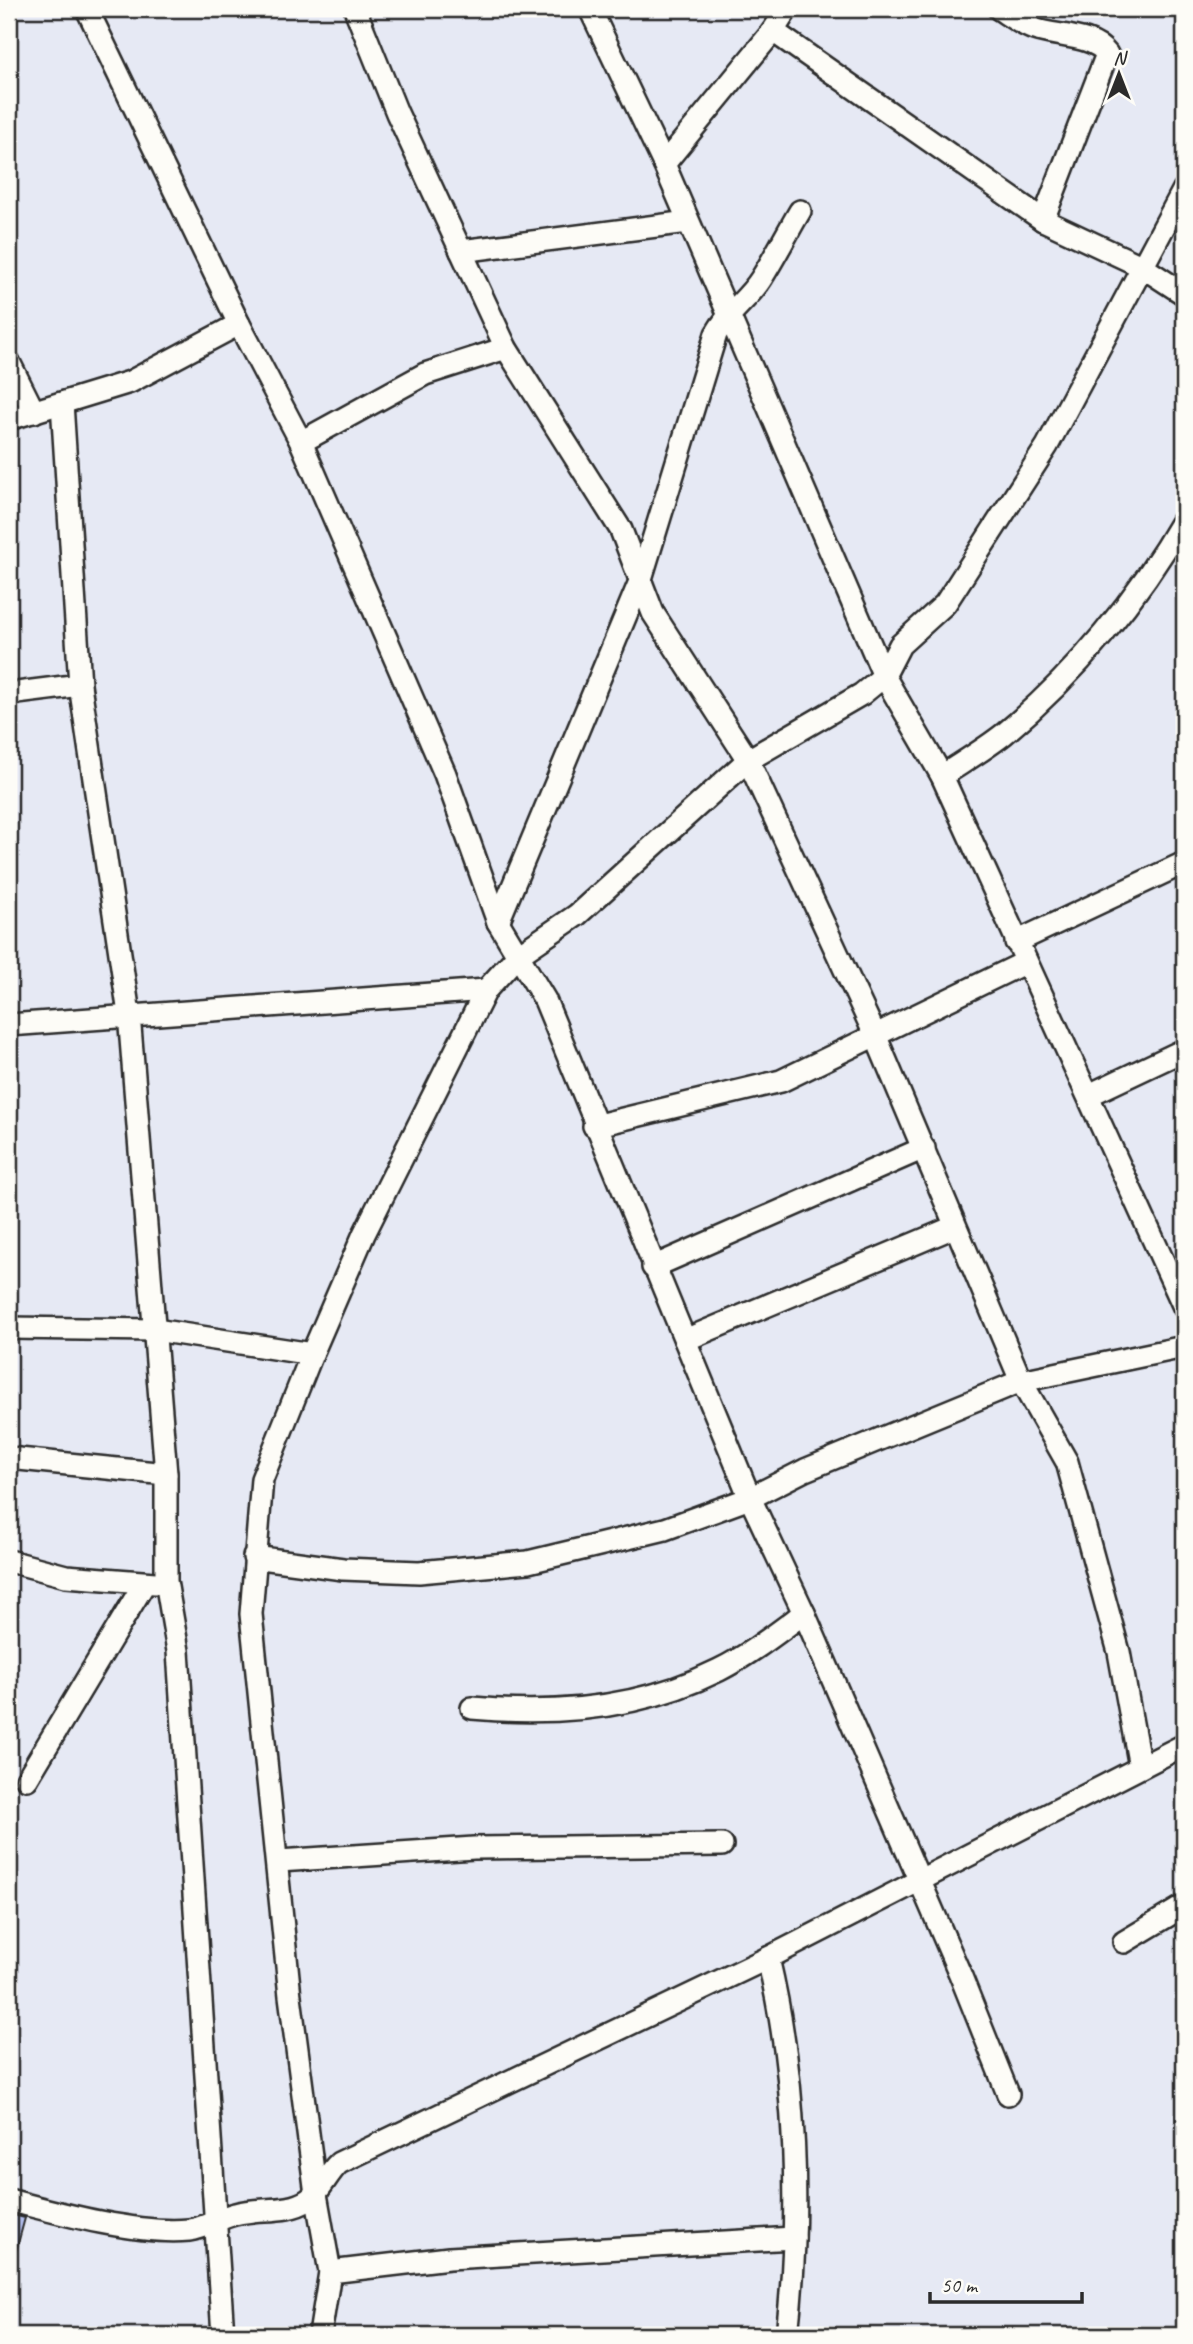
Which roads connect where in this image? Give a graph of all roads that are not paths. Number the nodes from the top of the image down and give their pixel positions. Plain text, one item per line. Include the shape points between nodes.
1 (87, 9) edge
2 (355, 9) edge
3 (590, 9) edge
4 (787, 9) edge
5 (999, 9) edge
6 (773, 31) junction
7 (664, 164) junction
8 (1184, 189) edge
9 (800, 211) dead end
10 (1043, 220) junction
11 (688, 222) junction
12 (461, 251) junction
13 (1141, 266) junction
14 (1184, 293) edge
15 (726, 315) junction
16 (239, 324) junction
17 (506, 348) junction
18 (9, 362) edge
19 (62, 403) junction
20 (34, 412) junction
21 (9, 419) edge
22 (301, 442) junction
23 (1184, 518) edge
24 (641, 579) junction
25 (884, 676) junction
26 (80, 685) junction
27 (9, 694) edge
28 (748, 760) junction
29 (942, 776) junction
30 (1184, 863) edge
31 (498, 922) junction
32 (1016, 942) junction
33 (517, 956) junction
34 (1026, 962) junction
35 (486, 990) junction
36 (129, 1014) junction
37 (9, 1025) edge
38 (876, 1037) junction
39 (1184, 1051) edge
40 (1089, 1095) junction
41 (594, 1126) junction
42 (924, 1148) junction
43 (954, 1227) junction
44 (653, 1267) junction
45 (1184, 1307) edge
46 (9, 1328) edge
47 (155, 1330) junction
48 (685, 1340) junction
49 (1184, 1347) edge
50 (312, 1354) junction
51 (1021, 1381) junction
52 (9, 1458) edge
53 (166, 1474) junction
54 (750, 1498) junction
55 (254, 1557) junction
56 (9, 1561) edge
57 (166, 1581) junction
58 (144, 1584) junction
59 (804, 1614) junction
60 (472, 1708) dead end
61 (1184, 1745) edge
62 (1140, 1767) junction
63 (27, 1779) dead end
64 (722, 1845) dead end
65 (279, 1861) junction
66 (919, 1881) junction
67 (1184, 1906) edge
68 (1124, 1942) dead end
69 (768, 1958) junction
70 (1008, 2094) dead end
71 (316, 2194) junction
72 (9, 2200) edge
73 (215, 2223) junction
74 (794, 2238) junction
75 (331, 2272) junction
76 (223, 2335) edge
77 (320, 2335) edge
78 (787, 2335) edge

1 - 16 street
2 - 12 street
3 - 7 street
4 - 6 street
5 - 10 street via 1030,28 1091,43 1107,54
6 - 7 street
6 - 10 street
7 - 11 street
8 - 13 street
9 - 15 street via 761,279
10 - 13 street
11 - 12 street
11 - 15 street
12 - 17 street
13 - 14 street
13 - 25 street via 1047,446 956,589 900,645
15 - 24 street via 716,334
15 - 25 street
16 - 19 street via 130,382
16 - 22 street
17 - 22 street via 425,374
17 - 24 street via 621,530
18 - 20 street
19 - 20 street
19 - 26 street
20 - 21 street
22 - 31 street via 444,774
23 - 29 street via 1160,560 1090,650 1003,735
24 - 28 street via 653,612
24 - 31 street
25 - 28 street via 862,694
25 - 29 street
26 - 27 street
26 - 36 street
28 - 33 street via 577,915
28 - 38 street
29 - 32 street
30 - 32 street
31 - 33 street
32 - 34 street
33 - 35 street
33 - 41 street via 545,1000
34 - 38 street
34 - 40 street
35 - 36 street
35 - 50 street via 364,1234
36 - 37 street
36 - 47 street
38 - 41 street via 781,1080
38 - 42 street
39 - 40 street
40 - 45 street
41 - 44 street
42 - 43 street
42 - 44 street
43 - 48 street
43 - 51 street
44 - 48 street
46 - 47 street
47 - 50 street
47 - 53 street
48 - 54 street
49 - 51 street
50 - 55 street via 262,1479
51 - 54 street via 805,1470
51 - 62 street via 1066,1462 1119,1652
52 - 53 street
53 - 57 street
54 - 55 street via 665,1529 528,1562 419,1572 343,1569
54 - 59 street
55 - 65 street via 251,1615
56 - 58 street via 65,1576
57 - 58 street
57 - 73 street via 178,1651
58 - 63 street
59 - 60 street via 719,1670 651,1697 582,1710
59 - 66 street
61 - 62 street
62 - 66 street
64 - 65 street via 474,1848
65 - 71 street via 290,1996
66 - 69 street
66 - 70 street
67 - 68 street
69 - 71 street via 338,2163
69 - 74 street via 788,2064
71 - 73 street via 297,2205 235,2214
71 - 75 street
72 - 73 street via 70,2216 169,2231
73 - 76 street
74 - 75 street via 449,2258
74 - 78 street
75 - 77 street

